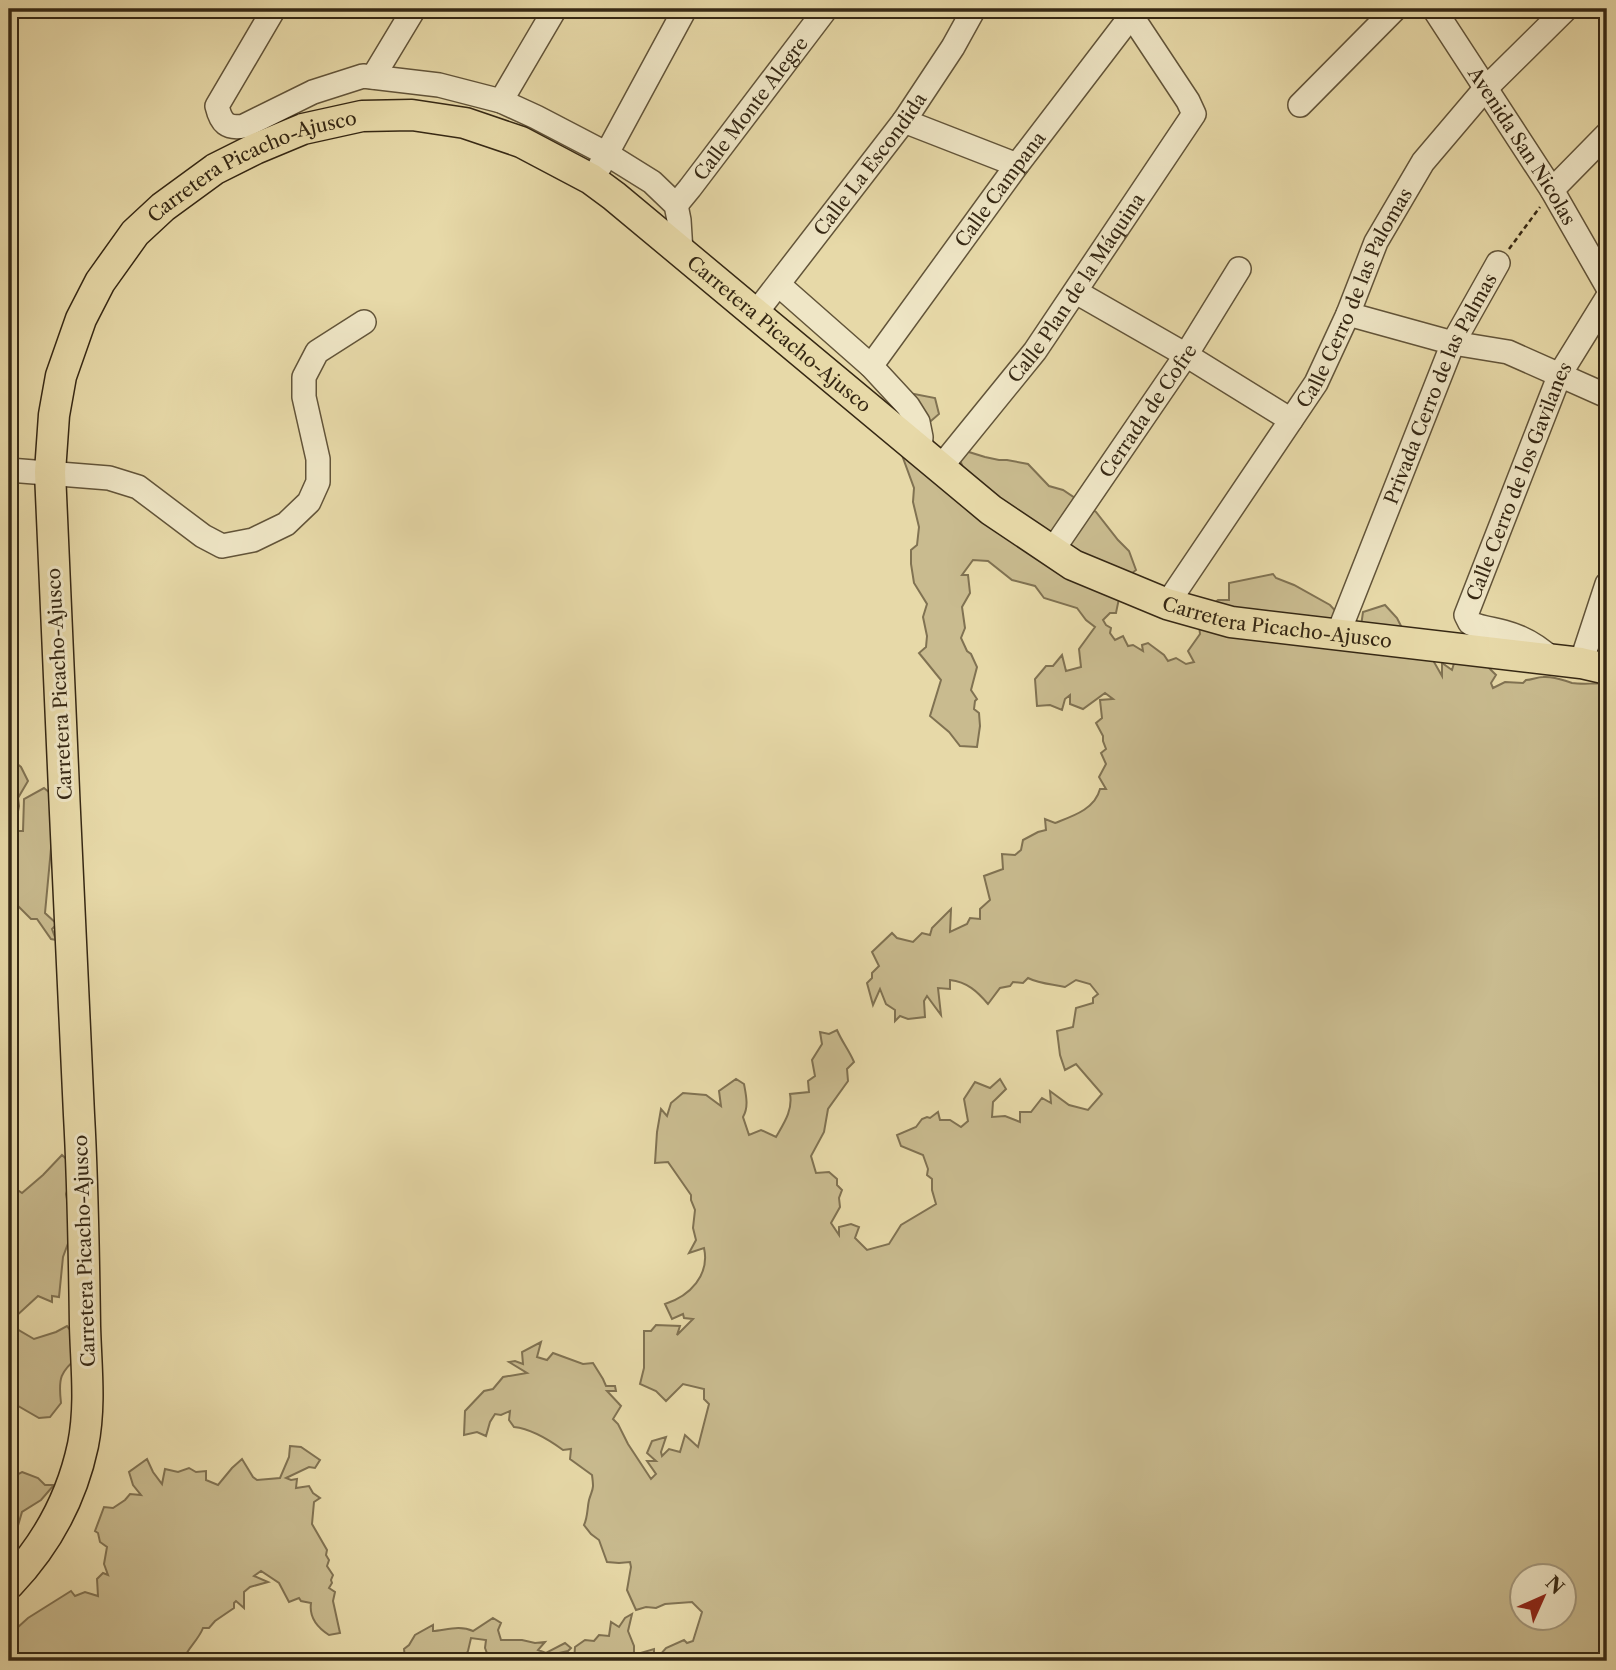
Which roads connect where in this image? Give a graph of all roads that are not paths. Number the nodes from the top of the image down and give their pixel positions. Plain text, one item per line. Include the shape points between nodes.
1 (274, 9) edge
2 (414, 9) edge
3 (555, 9) edge
4 (685, 9) edge
5 (826, 9) edge
6 (974, 9) edge
7 (1395, 9) edge
8 (1434, 9) edge
9 (1566, 9) edge
10 (1129, 12) edge
11 (373, 77) junction
12 (1485, 89) junction
13 (501, 101) junction
14 (1300, 105) dead end
15 (904, 121) junction
16 (1607, 134) edge
17 (607, 154) junction
18 (1017, 165) junction
19 (591, 179) junction
20 (1552, 190) junction
21 (676, 205) junction
22 (681, 252) junction
23 (1498, 264) road end
24 (1239, 269) dead end
25 (779, 285) junction
26 (1607, 286) edge
27 (1076, 292) junction
28 (1607, 298) edge
29 (755, 314) junction
30 (1348, 314) junction
31 (364, 322) dead end
32 (1453, 344) junction
33 (1186, 355) junction
34 (871, 366) junction
35 (1560, 374) junction
36 (1607, 396) edge
37 (1291, 420) junction
38 (930, 460) junction
39 (9, 470) edge
40 (50, 472) junction
41 (1052, 551) junction
42 (1607, 584) edge
43 (1167, 604) junction
44 (1338, 634) junction
45 (1580, 664) edge
46 (9, 1584) edge

1 - 11 street via 217,106 226,125 244,126 313,92
2 - 11 street
3 - 13 street
4 - 17 street
5 - 21 street, Calle Monte Alegre
6 - 15 street, Calle La Escondida
7 - 14 street
8 - 12 street, Avenida San Nicolas
9 - 12 street, Calle Cerro de las Palomas
10 - 18 street, Calle Campana
10 - 27 street, Calle Plan de la Máquina via 1194,114
11 - 13 street via 439,85
12 - 20 street, Avenida San Nicolas
12 - 30 street, Calle Cerro de las Palomas via 1423,162 1376,242
13 - 17 street
15 - 18 street
15 - 25 street, Calle La Escondida
16 - 20 street
17 - 19 street
17 - 21 street via 652,182
18 - 34 street, Calle Campana
19 - 22 main road, Carretera Picacho-Ajusco
19 - 40 main road, Carretera Picacho-Ajusco via 521,142 465,123 412,114 362,116 303,129 215,169 135,233 100,282 61,376
20 - 26 street, Avenida San Nicolas
21 - 22 street
22 - 29 main road, Carretera Picacho-Ajusco
23 - 32 street, Privada Cerro de las Palmas
24 - 33 street, Cerrada de Cofre
25 - 29 street, Calle La Escondida
25 - 34 street
27 - 33 street
27 - 38 street, Calle Plan de la Máquina via 1035,351
28 - 35 street, Calle Cerro de los Gavilanes
29 - 38 main road, Carretera Picacho-Ajusco
30 - 32 street
30 - 37 street, Calle Cerro de las Palomas via 1316,383
31 - 40 street via 317,352 304,377 303,397 318,459 318,482 309,502 286,523 253,540 222,546 203,537 138,487 109,478
32 - 35 street via 1508,352
32 - 44 street, Privada Cerro de las Palmas
33 - 37 street
33 - 41 street, Cerrada de Cofre
34 - 38 street via 908,406
35 - 36 street
35 - 45 street, Calle Cerro de los Gavilanes via 1466,615 1470,624 1521,637
37 - 43 street, Calle Cerro de las Palomas
38 - 41 main road, Carretera Picacho-Ajusco via 991,510
39 - 40 street
40 - 46 main road, Carretera Picacho-Ajusco via 88,1392 83,1445 68,1494 51,1531
41 - 43 main road, Carretera Picacho-Ajusco via 1073,565
42 - 45 street
43 - 44 main road, Carretera Picacho-Ajusco via 1231,622
44 - 45 main road, Carretera Picacho-Ajusco

